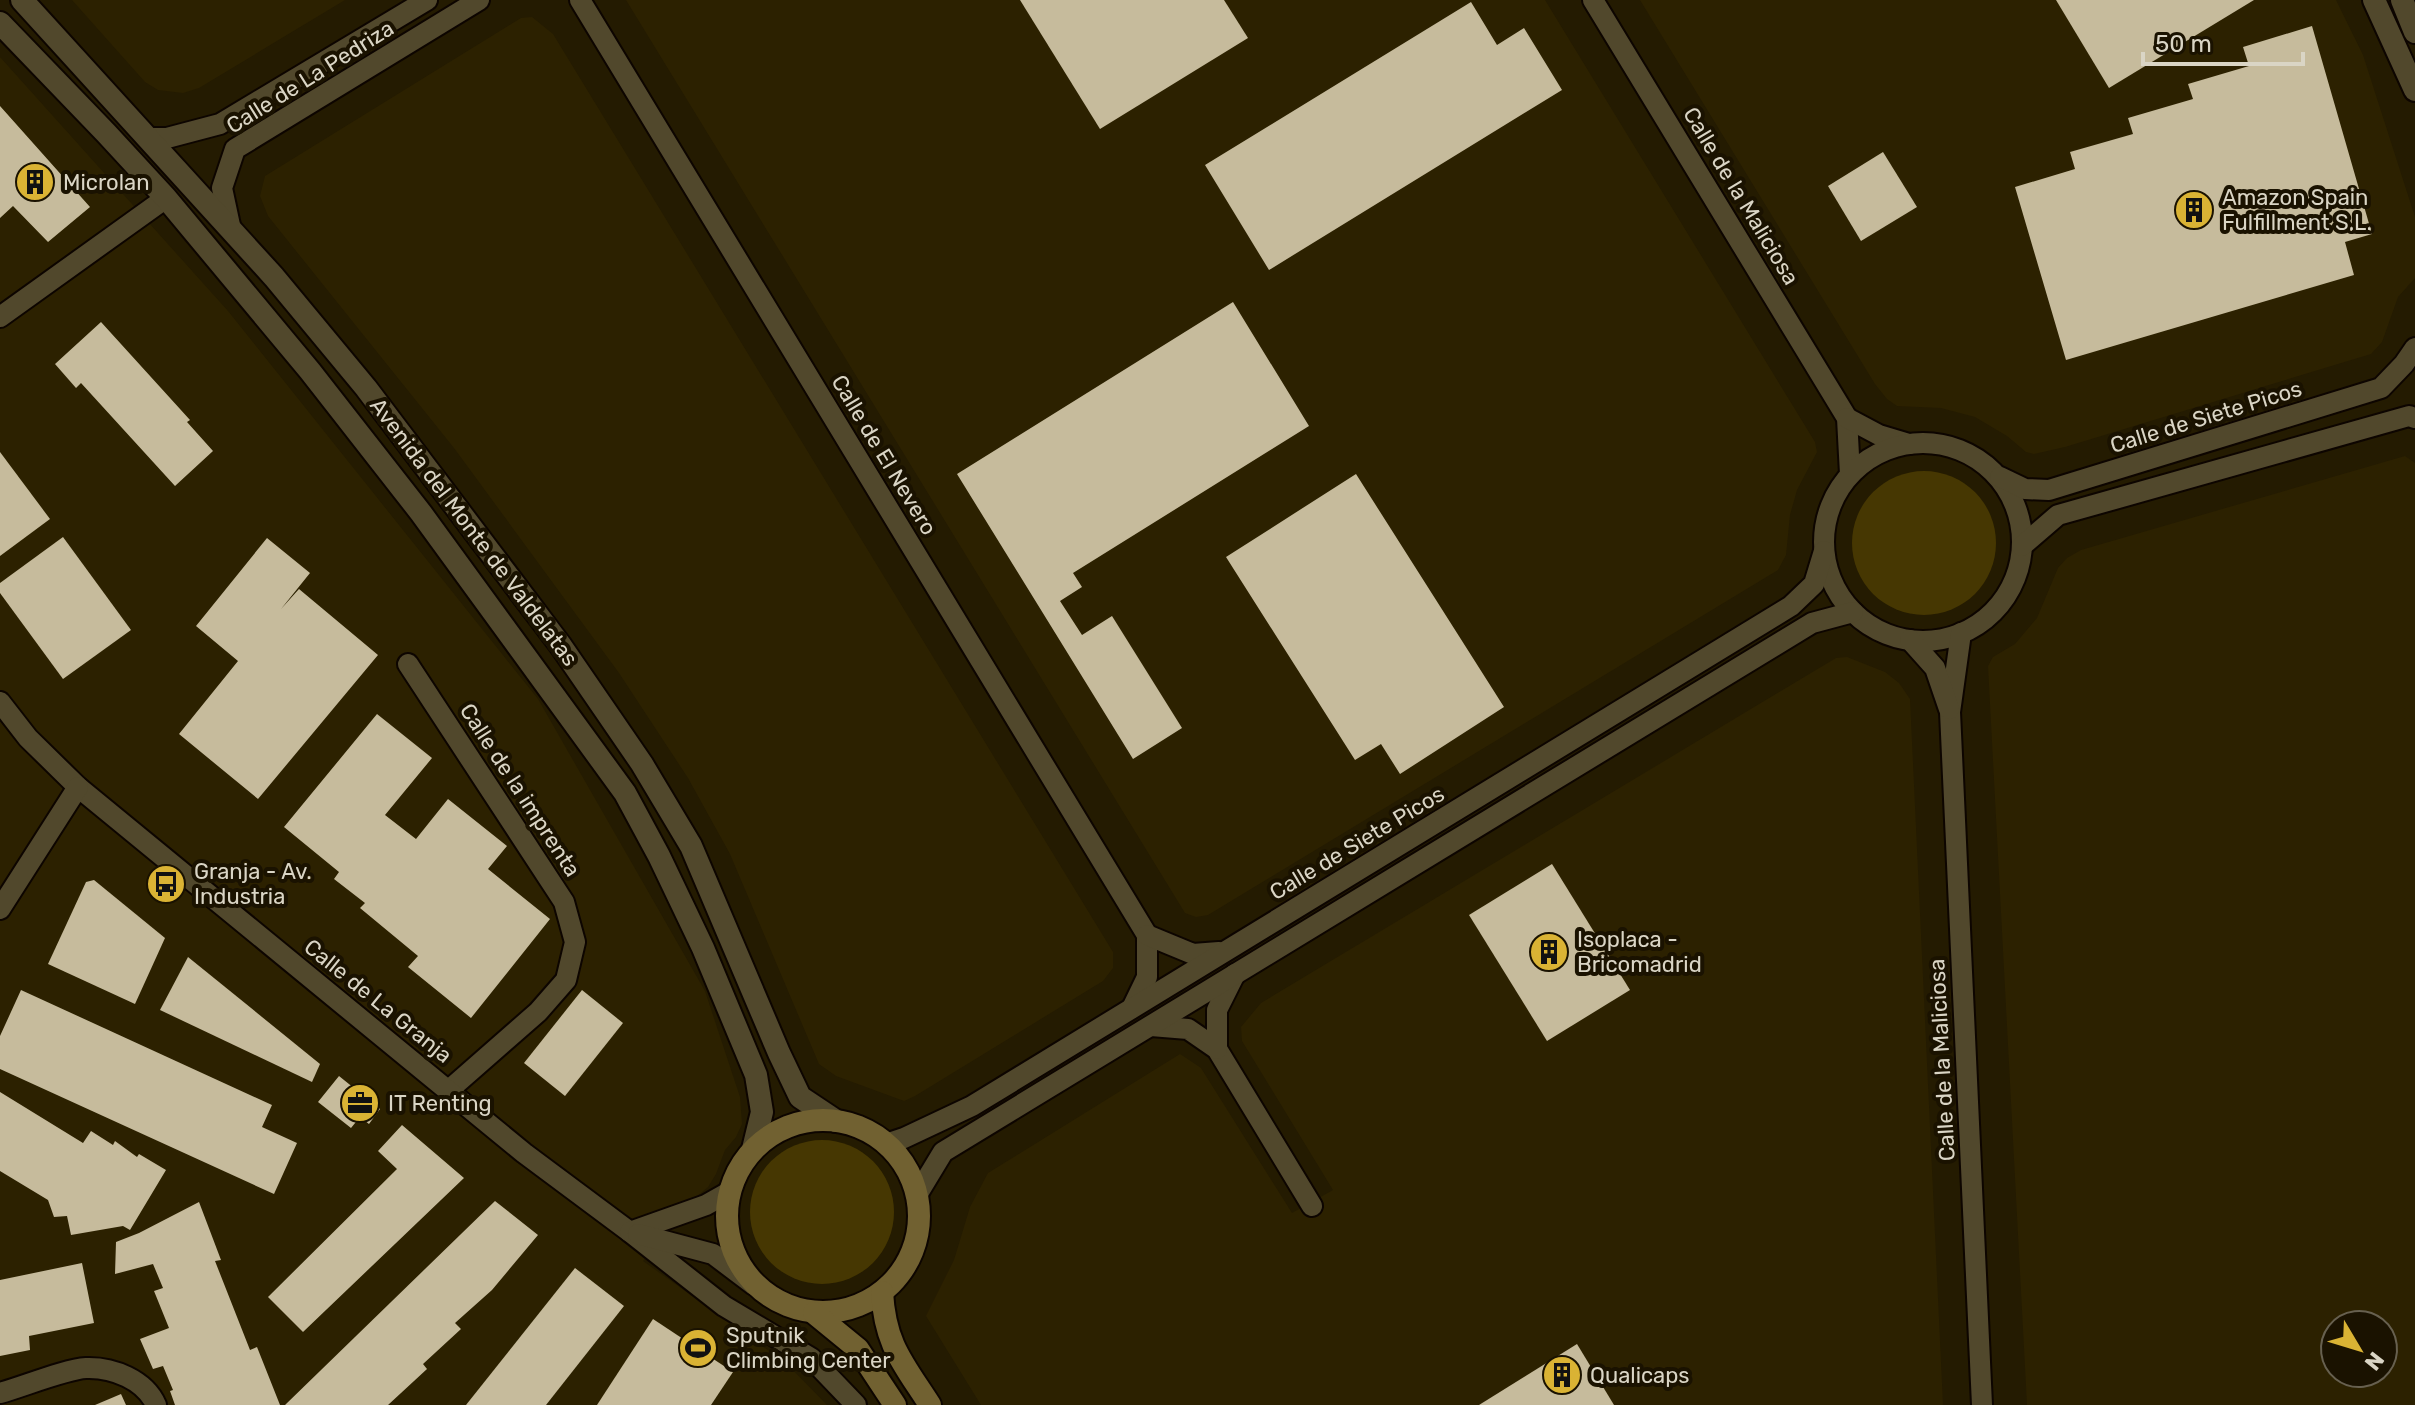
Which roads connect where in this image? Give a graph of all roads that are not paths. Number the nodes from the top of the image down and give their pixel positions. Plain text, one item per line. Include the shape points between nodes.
1 (22, 0) edge
2 (427, 0) edge
3 (479, 0) edge
4 (580, 0) edge
5 (1593, 0) edge
6 (2374, 0) edge
7 (2402, 0) edge
8 (0, 23) edge
9 (2415, 32) edge
10 (2415, 90) edge
11 (148, 138) junction
12 (166, 198) junction
13 (231, 230) junction
14 (0, 317) edge
15 (2415, 348) edge
16 (1847, 418) junction
17 (2415, 418) edge
18 (1909, 444) junction
19 (1850, 474) junction
20 (1996, 475) junction
21 (2022, 546) junction
22 (1824, 551) junction
23 (1853, 612) junction
24 (1961, 633) junction
25 (1910, 640) junction
26 (408, 664) dead end
27 (0, 702) edge
28 (1950, 712) junction
29 (78, 787) junction
30 (0, 909) edge
31 (1147, 935) junction
32 (1224, 952) junction
33 (1235, 974) junction
34 (1132, 1008) junction
35 (1151, 1026) junction
36 (1217, 1049) junction
37 (449, 1090) junction
38 (836, 1121) junction
39 (886, 1144) junction
40 (753, 1149) junction
41 (729, 1192) junction
42 (917, 1195) junction
43 (1312, 1206) dead end
44 (630, 1232) junction
45 (754, 1285) junction
46 (882, 1292) junction
47 (814, 1313) junction
48 (0, 1393) edge
49 (156, 1405) edge
50 (856, 1405) edge
51 (895, 1405) edge
52 (930, 1405) edge
53 (1982, 1405) edge

1 - 11 street, Avenida del Monte de Valdelatas
2 - 11 street, Calle de La Pedriza via 220,124
3 - 13 street, Calle de La Pedriza via 235,149 222,188
4 - 31 street, Calle de El Nevero
5 - 16 street, Calle de la Maliciosa
6 - 10 street
7 - 9 street
8 - 12 street, Avenida del Monte de Valdelatas
11 - 13 street, Avenida del Monte de Valdelatas
12 - 14 street
12 - 40 street, Avenida del Monte de Valdelatas via 412,501 625,793 703,948 756,1075 762,1112
13 - 38 street, Avenida del Monte de Valdelatas via 366,388 561,646 642,764 691,846 800,1097
15 - 20 street, Calle de Siete Picos via 2381,388 2049,490 2025,489
16 - 18 street
16 - 19 street, Calle de la Maliciosa
17 - 21 street via 2058,515
18 - 19 street via 1877,454
18 - 20 street via 1957,448
19 - 22 street via 1825,523
20 - 21 street via 2011,496
21 - 24 street via 2004,598 1985,619
22 - 23 street via 1828,573
22 - 32 street, Calle de Siete Picos via 1814,584 1791,606
23 - 25 street via 1869,626
23 - 33 street via 1812,623
24 - 25 street
24 - 28 street, Calle de la Maliciosa
25 - 28 street, Calle de la Maliciosa via 1935,668
26 - 37 street, Calle de la imprenta via 564,902 575,942 566,980 538,1012
27 - 29 street, Calle de La Granja
28 - 53 street, Calle de la Maliciosa
29 - 30 street
29 - 37 street, Calle de La Granja
31 - 32 street via 1193,954
31 - 34 street via 1147,977
32 - 34 street, Calle de Siete Picos
33 - 35 street
33 - 36 street via 1217,1010
34 - 39 street, Calle de Siete Picos via 972,1106
35 - 36 street via 1188,1029
35 - 42 street via 943,1152
36 - 43 street
37 - 44 street, Calle de La Granja
38 - 39 main road via 863,1129
38 - 40 main road via 806,1121 777,1131
39 - 42 main road via 906,1167
40 - 41 main road
41 - 44 street
41 - 45 main road via 726,1226 735,1258
42 - 46 main road via 914,1249
44 - 45 street via 713,1254
44 - 50 street, Calle de La Granja via 724,1306 811,1358
45 - 47 main road via 781,1304
46 - 47 main road via 850,1309
46 - 52 main road via 889,1342
47 - 51 main road via 858,1349
48 - 49 street via 86,1368 138,1382

